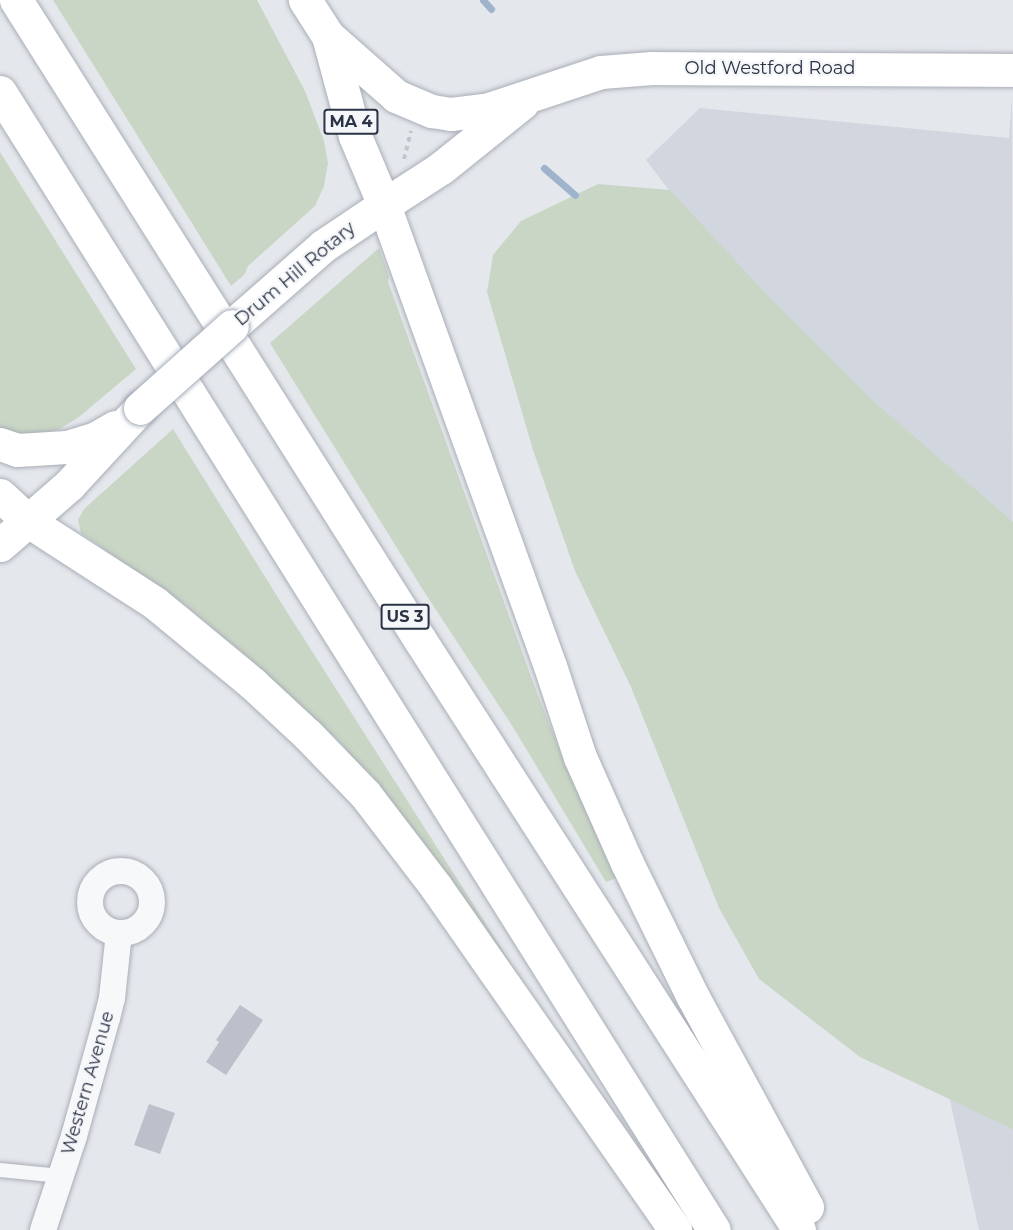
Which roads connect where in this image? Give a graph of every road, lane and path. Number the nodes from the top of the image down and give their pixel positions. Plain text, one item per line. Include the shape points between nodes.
1 (16, 0) edge
2 (305, 0) edge
3 (328, 36) junction
4 (1013, 70) edge
5 (0, 92) edge
6 (532, 96) junction
7 (413, 123) dead end
8 (405, 166) dead end
9 (384, 205) junction
10 (132, 415) junction
11 (0, 444) edge
12 (0, 495) edge
13 (28, 521) junction
14 (0, 545) edge
15 (119, 933) dead end
16 (0, 1170) edge
17 (61, 1176) junction
18 (43, 1230) edge
19 (675, 1230) edge
20 (714, 1230) edge
21 (799, 1230) edge
22 (819, 1230) edge

1 - 21 main road, US 3
2 - 3 main road, MA 4
3 - 6 main road, Old Westford Road via 388,90 432,111 451,114 486,110
3 - 9 main road, MA 4 via 355,136
4 - 6 main road, Old Westford Road via 652,68 601,72
5 - 20 main road
6 - 9 main road, Old Westford Road via 441,168
7 - 8 path
9 - 10 main road, Drum Hill Rotary, bridge via 323,246
9 - 22 main road via 580,757 693,997
10 - 11 main road, Drum Hill Rotary via 96,438 67,447 17,450
10 - 13 main road, Drum Hill Rotary via 69,485
12 - 13 main road
13 - 14 main road, Drum Hill Rotary
13 - 19 main road via 155,603 252,683 365,794 436,887
15 - 17 street, Western Avenue via 107,1018
16 - 17 lane
17 - 18 street, Western Avenue

